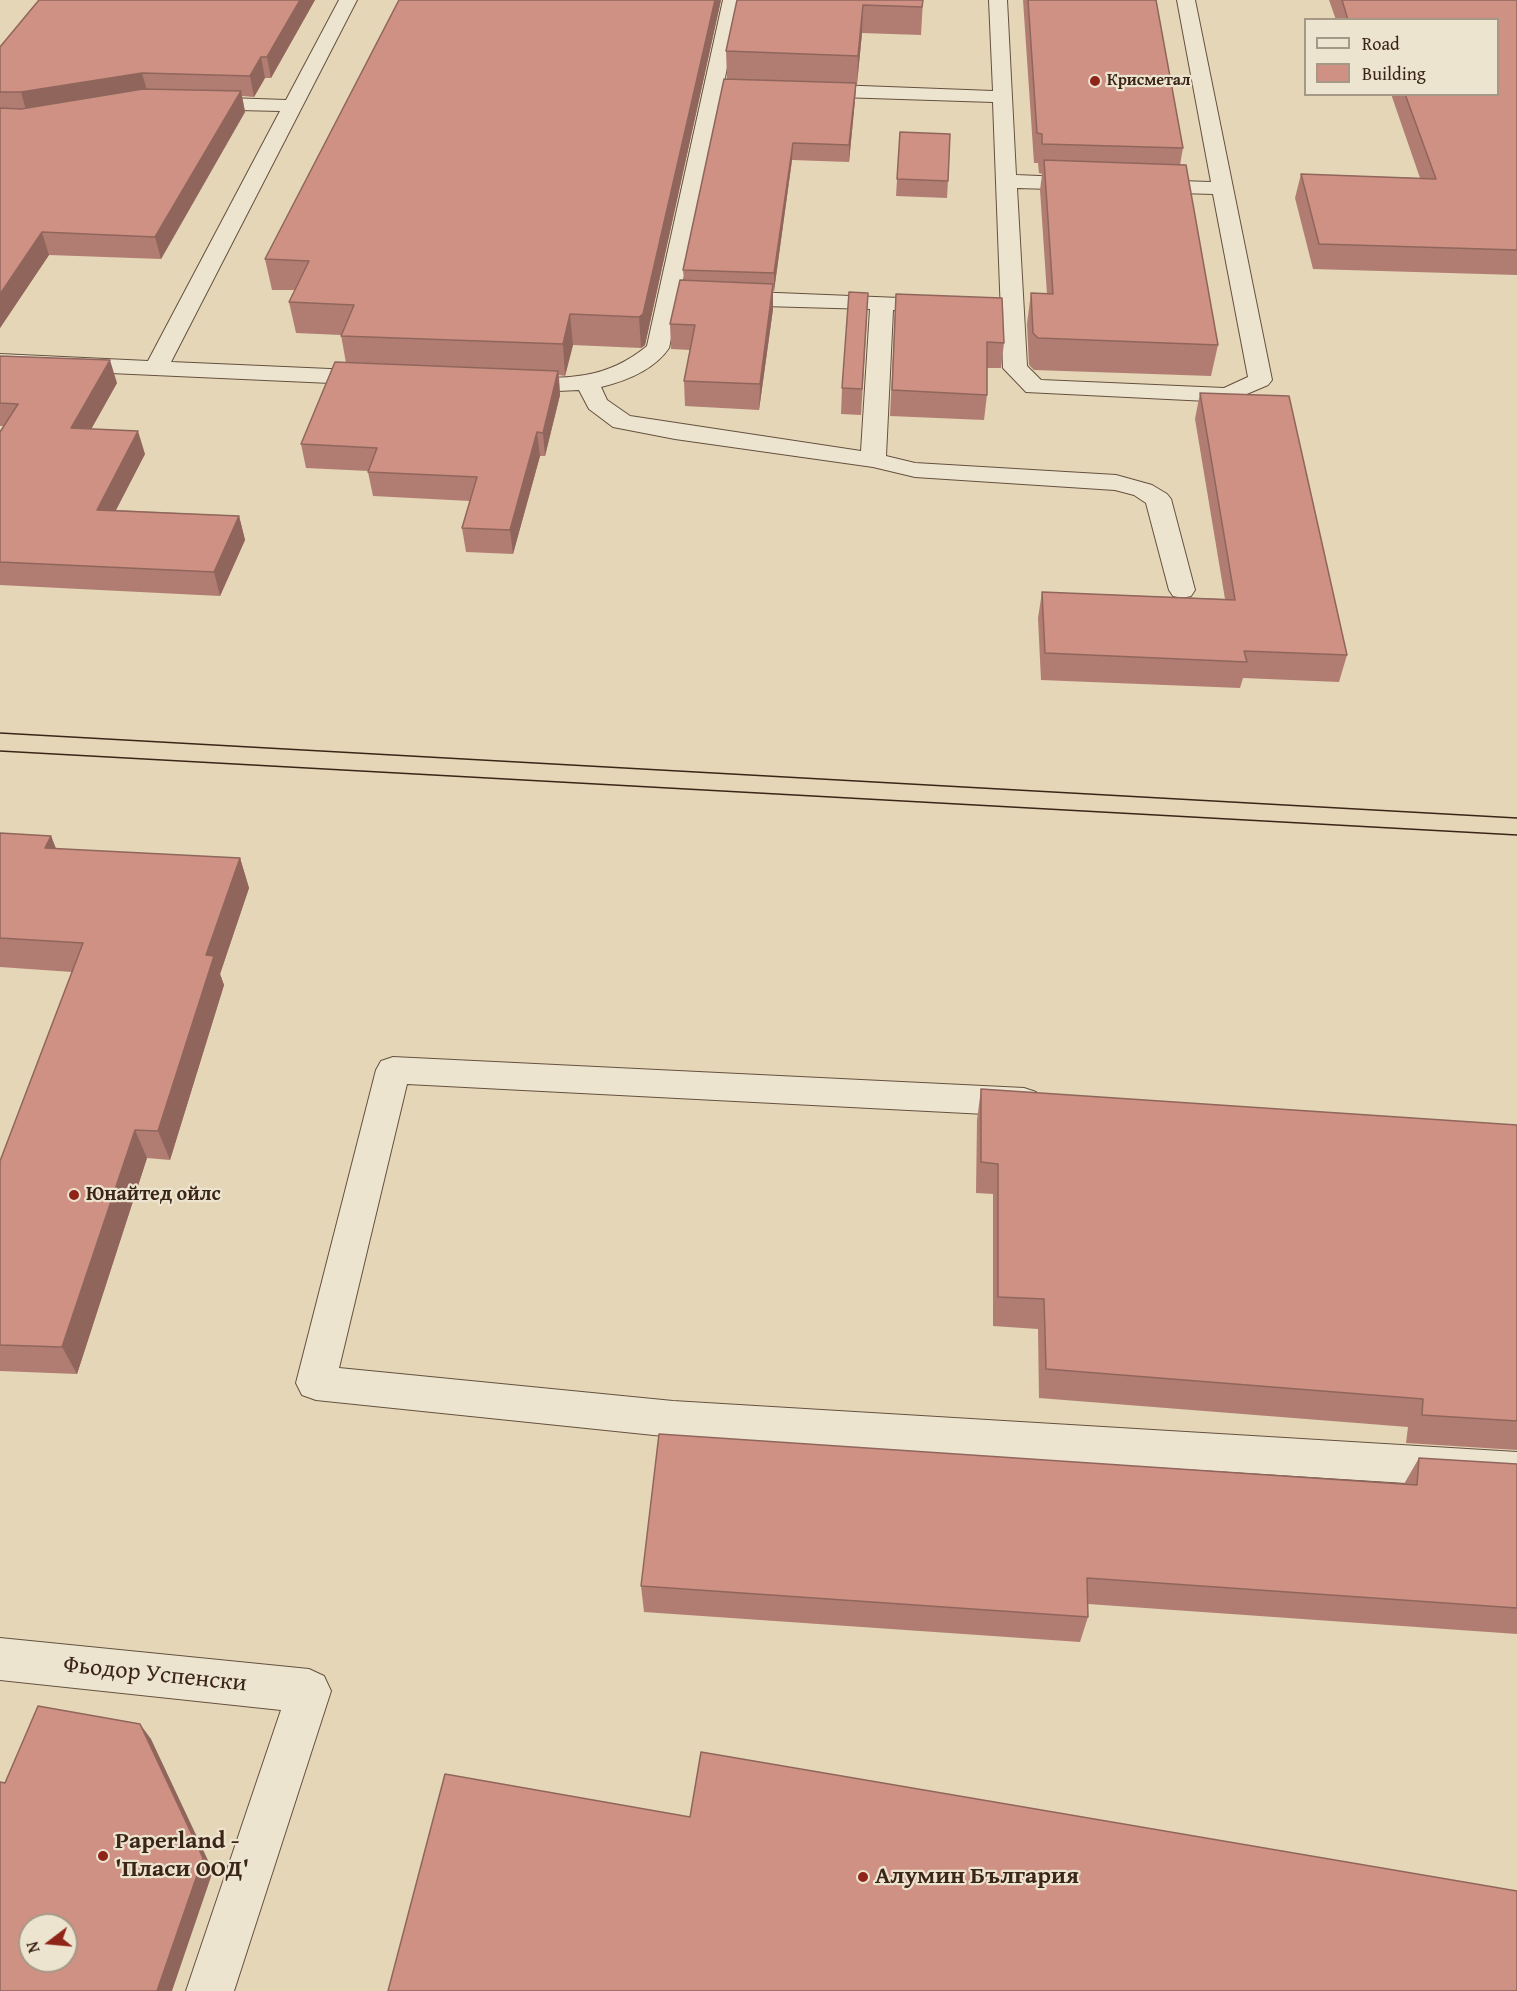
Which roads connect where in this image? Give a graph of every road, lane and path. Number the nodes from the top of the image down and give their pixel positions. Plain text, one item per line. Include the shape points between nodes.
1 (348, 0) edge
2 (732, 0) edge
3 (998, 0) edge
4 (1186, 0) edge
5 (714, 87) junction
6 (737, 87) edge
7 (795, 90) edge
8 (1002, 98) junction
9 (181, 103) edge
10 (292, 106) junction
11 (1006, 181) junction
12 (1109, 184) edge
13 (1131, 185) edge
14 (1223, 188) junction
15 (670, 296) junction
16 (882, 303) junction
17 (964, 305) edge
18 (988, 306) edge
19 (1012, 307) junction
20 (0, 361) edge
21 (156, 368) junction
22 (402, 379) edge
23 (495, 383) edge
24 (587, 383) junction
25 (873, 460) junction
26 (1182, 590) dead end
27 (1051, 1103) edge
28 (1517, 1471) edge
29 (0, 1659) edge
30 (210, 1991) edge

1 - 10 street
2 - 5 street
3 - 8 street
4 - 14 street
5 - 6 street
5 - 15 street
7 - 8 street
8 - 11 street
9 - 10 street
10 - 21 street
11 - 12 street
11 - 19 street
13 - 14 street
14 - 19 street via 1260,380 1228,395 1034,387 1015,368
15 - 16 street
15 - 24 street via 658,348 643,364 618,376
16 - 17 street
16 - 25 street
18 - 19 street
20 - 21 street
21 - 22 street
23 - 24 street
24 - 25 street via 597,404 622,422
25 - 26 street via 915,470 1116,483 1143,490 1158,499
27 - 28 street via 393,1070 316,1383 673,1419
29 - 30 street, Фьодор Успенски via 309,1690

